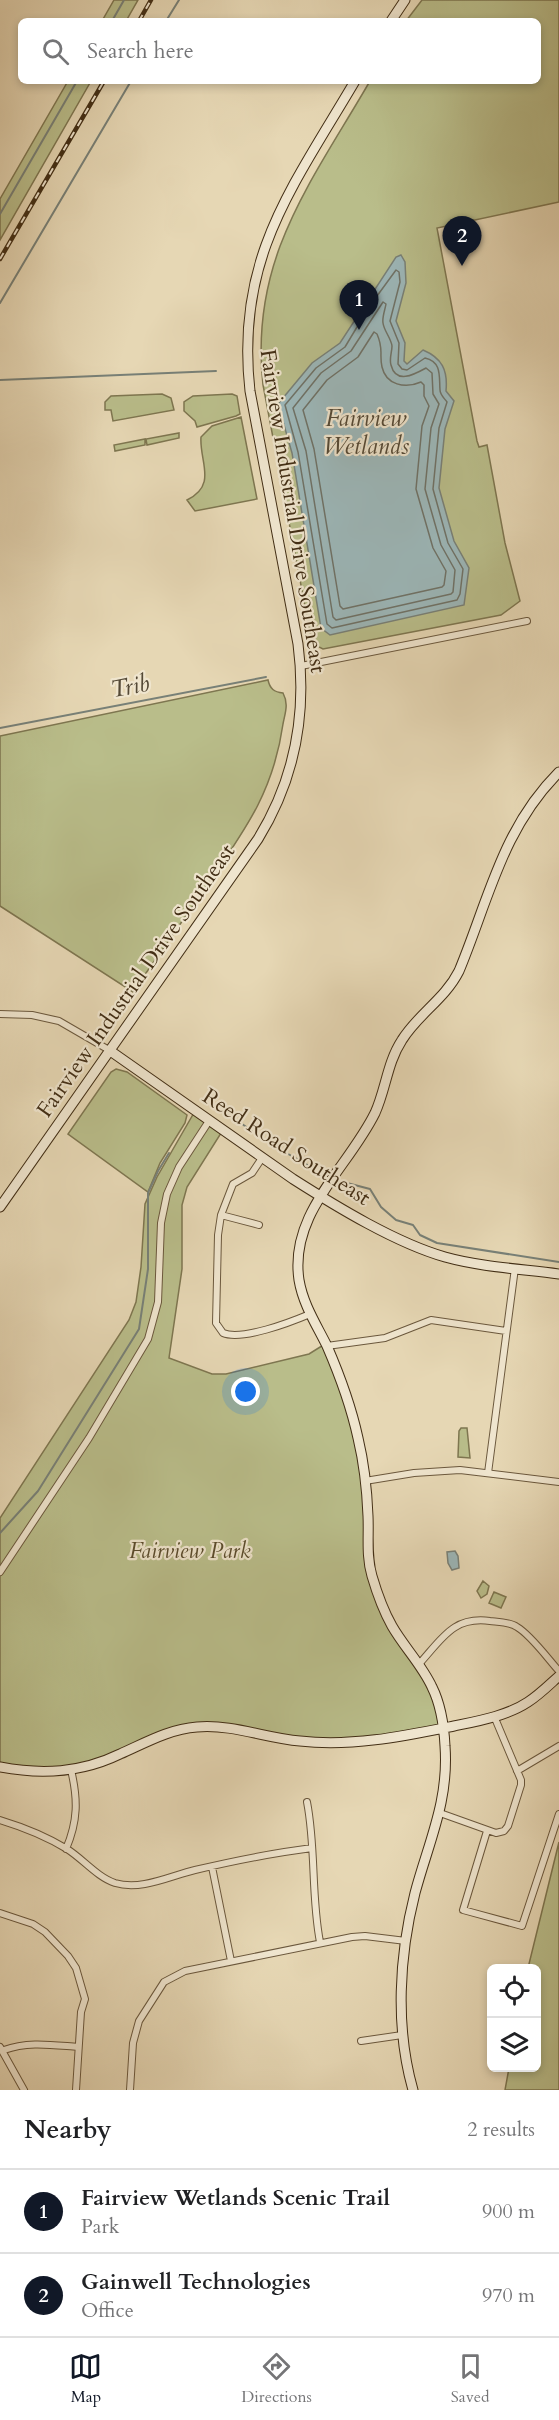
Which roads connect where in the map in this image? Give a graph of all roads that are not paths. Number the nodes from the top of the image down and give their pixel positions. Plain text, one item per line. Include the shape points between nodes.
1 (405, 0) edge
2 (393, 18) edge
3 (353, 84) edge
4 (527, 621) dead end
5 (301, 666) junction
6 (559, 772) edge
7 (0, 1014) edge
8 (109, 1050) junction
9 (209, 1121) junction
10 (262, 1158) junction
11 (321, 1197) junction
12 (0, 1207) edge
13 (221, 1215) junction
14 (259, 1225) dead end
15 (515, 1268) junction
16 (559, 1274) edge
17 (310, 1314) junction
18 (506, 1331) junction
19 (327, 1346) junction
20 (488, 1473) junction
21 (365, 1481) junction
22 (559, 1482) edge
23 (0, 1572) edge
24 (419, 1664) junction
25 (559, 1673) edge
26 (494, 1716) junction
27 (444, 1728) junction
28 (559, 1746) edge
29 (0, 1767) edge
30 (71, 1770) junction
31 (518, 1772) junction
32 (308, 1802) dead end
33 (440, 1812) junction
34 (559, 1814) edge
35 (0, 1820) edge
36 (487, 1830) junction
37 (312, 1848) junction
38 (66, 1849) junction
39 (212, 1867) junction
40 (0, 1913) edge
41 (406, 1941) junction
42 (320, 1942) junction
43 (231, 1961) junction
44 (402, 2035) junction
45 (361, 2041) dead end
46 (78, 2047) junction
47 (2, 2048) edge
48 (24, 2090) edge
49 (76, 2090) edge
50 (130, 2090) edge
51 (413, 2090) edge

1 - 2 street
3 - 5 street, Fairview Industrial Drive Southeast via 280,209 262,252 249,306 250,391
4 - 5 street
5 - 8 street, Fairview Industrial Drive Southeast via 302,704 297,739 273,814
6 - 11 street via 530,806 511,837 454,982 402,1040 391,1060 375,1113
7 - 8 street via 59,1021
8 - 9 street, Reed Road Southeast
8 - 12 street, Fairview Industrial Drive Southeast
9 - 10 street, Reed Road Southeast
9 - 23 street via 179,1167 167,1194 161,1223 158,1302 148,1339 89,1438
10 - 11 street, Reed Road Southeast
10 - 13 street via 252,1173 233,1184
11 - 15 street, Reed Road Southeast via 428,1252
11 - 17 street via 307,1221 298,1255 300,1286
13 - 14 street
13 - 17 street via 215,1320 220,1330 228,1335 265,1330
15 - 16 street, Reed Road Southeast
15 - 18 street
17 - 19 street
18 - 19 street via 431,1320 385,1338
18 - 20 street
19 - 21 street via 350,1408
20 - 21 street via 460,1470
20 - 22 street
21 - 24 street via 371,1572 393,1628
24 - 25 street via 448,1632 475,1619 519,1628
24 - 27 street via 433,1688
25 - 26 street via 527,1703
26 - 27 street
26 - 31 street
27 - 30 street via 354,1743 325,1743 222,1727 196,1727 170,1732 94,1765
27 - 33 street via 446,1772
28 - 31 street
29 - 30 street via 37,1772
30 - 38 street via 76,1818
31 - 36 street via 522,1785 508,1826 496,1833
32 - 37 street
33 - 36 street
33 - 41 street via 414,1895
34 - 36 street via 522,1926 463,1910
35 - 38 street via 33,1831
37 - 39 street
37 - 42 street
38 - 39 street via 116,1883 155,1882
39 - 43 street
40 - 46 street via 45,1932 76,1968 85,1999
41 - 42 street via 365,1936
41 - 44 street
42 - 43 street
43 - 50 street via 185,1971 164,1982 135,2031
44 - 45 street
44 - 51 street
46 - 47 street via 33,2044
46 - 49 street
47 - 48 street

